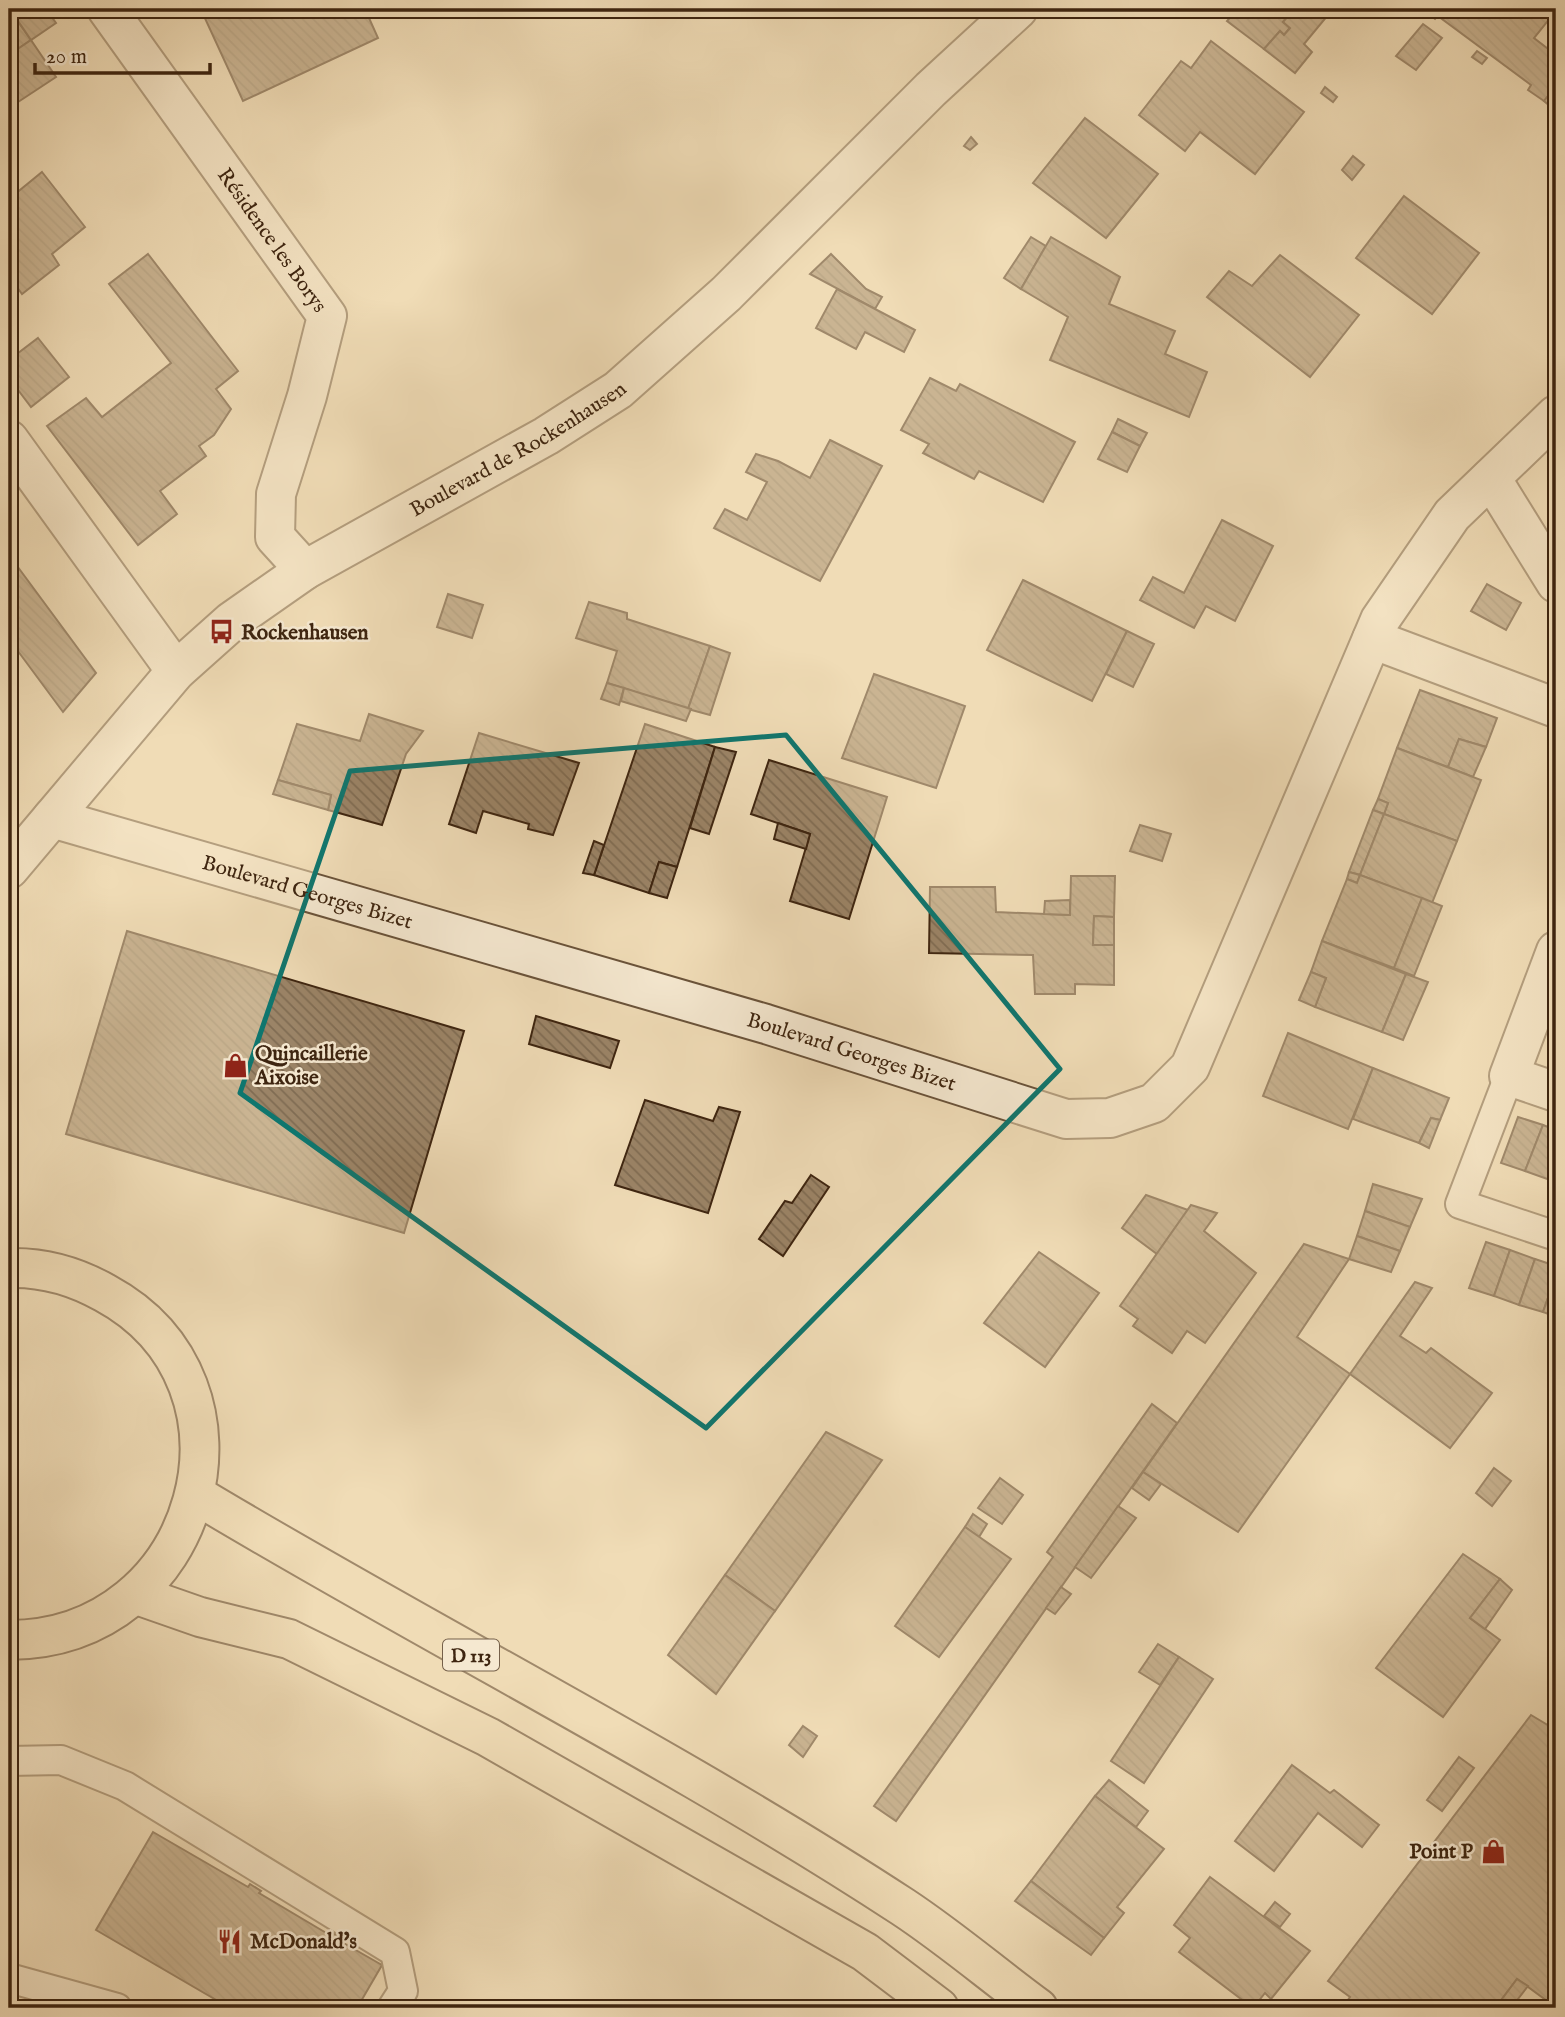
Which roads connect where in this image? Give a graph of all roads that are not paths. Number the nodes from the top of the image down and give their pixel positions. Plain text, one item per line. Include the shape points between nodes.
1 (107, 9) edge
2 (1018, 9) edge
3 (1556, 415) edge
4 (9, 440) edge
5 (1491, 478) junction
6 (305, 570) junction
7 (1556, 583) edge
8 (1372, 639) junction
9 (176, 671) junction
10 (1556, 708) edge
11 (52, 818) junction
12 (9, 869) edge
13 (1556, 951) edge
14 (1508, 1076) junction
15 (1556, 1092) edge
16 (1556, 1236) edge
17 (14, 1263) edge
18 (196, 1494) junction
19 (137, 1595) junction
20 (9, 1640) edge
21 (9, 1761) edge
22 (9, 1978) edge
23 (117, 2008) edge
24 (392, 2008) edge
25 (939, 2008) edge
26 (1038, 2008) edge

1 - 6 street, Résidence les Borys via 327,316 276,494 275,537
2 - 6 street, Boulevard de Rockenhausen via 726,294 618,390 547,436
3 - 5 street, Boulevard Georges Bizet
4 - 9 street
5 - 7 street
5 - 8 street, Boulevard Georges Bizet via 1452,514 1380,620
6 - 9 street, Boulevard de Rockenhausen via 232,621
8 - 10 street
8 - 11 street, Boulevard Georges Bizet via 1190,1067 1154,1103 1110,1118 1066,1119 766,1024
9 - 11 street, Boulevard de Rockenhausen
11 - 12 street, Boulevard de Rockenhausen
13 - 14 street
14 - 15 street
14 - 16 lane via 1460,1204
17 - 18 main road via 89,1284 125,1303 163,1341 189,1389 200,1441
18 - 19 main road via 174,1550
18 - 26 main road, D 113 via 904,1908
19 - 20 main road via 92,1624 41,1640
19 - 25 main road via 200,1617 289,1639 488,1737 865,1952
21 - 24 lane via 61,1760 125,1786 395,1952 403,1992
22 - 23 lane

